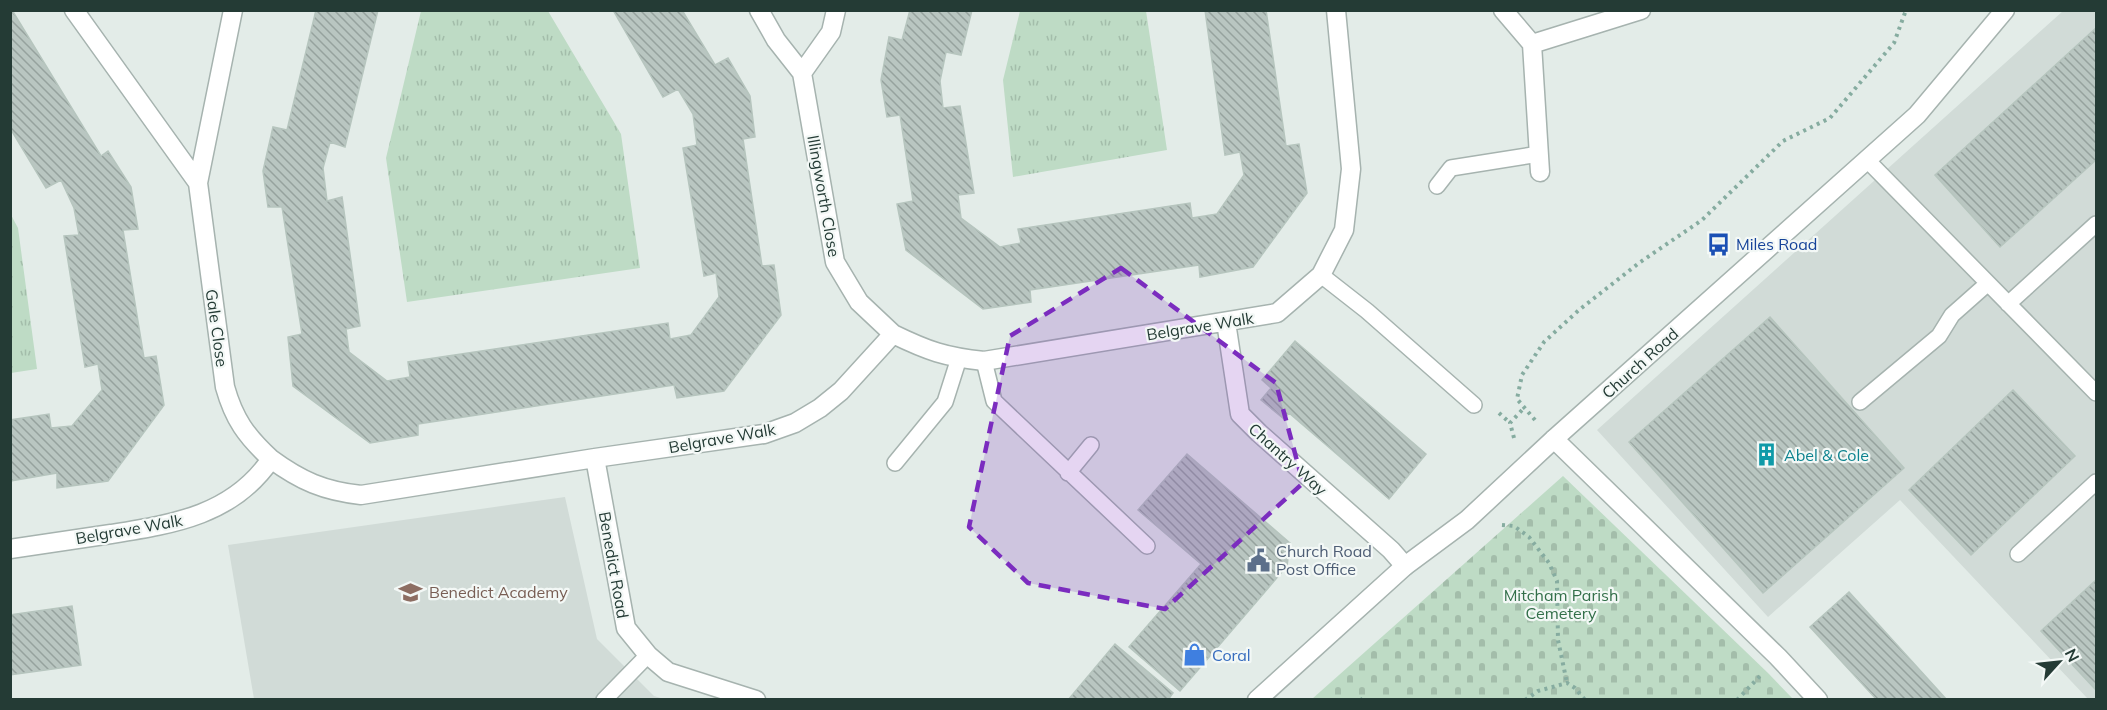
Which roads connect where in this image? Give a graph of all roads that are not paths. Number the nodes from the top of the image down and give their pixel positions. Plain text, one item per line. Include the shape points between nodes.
1 (74, 10) edge
2 (233, 10) edge
3 (759, 10) edge
4 (836, 10) edge
5 (1336, 10) edge
6 (1503, 10) edge
7 (1641, 10) edge
8 (2003, 11) edge
9 (1532, 44) junction
10 (802, 73) junction
11 (1867, 160) junction
12 (1540, 163) joint
13 (198, 183) junction
14 (1437, 186) dead end
15 (2097, 224) edge
16 (1321, 275) junction
17 (1987, 284) junction
18 (2008, 304) junction
19 (1227, 322) junction
20 (893, 334) junction
21 (959, 358) junction
22 (984, 361) junction
23 (2097, 393) edge
24 (1860, 402) dead end
25 (1474, 405) dead end
26 (1554, 439) junction
27 (1091, 445) dead end
28 (595, 458) junction
29 (271, 459) junction
30 (895, 463) dead end
31 (1068, 473) junction
32 (2097, 482) edge
33 (1147, 546) dead end
34 (10, 549) edge
35 (2018, 554) dead end
36 (1405, 566) junction
37 (648, 655) junction
38 (604, 699) edge
39 (756, 699) edge
40 (1257, 699) edge
41 (1818, 699) edge

1 - 13 street, Gale Close
2 - 13 street, Gale Close
3 - 10 street, Illingworth Close
4 - 10 street via 831,32
5 - 16 street, Belgrave Walk via 1351,169 1344,230
6 - 9 street
7 - 9 street
8 - 11 street, Church Road via 1917,115
9 - 12 street
10 - 20 street, Illingworth Close via 835,262 859,302
11 - 17 lane
11 - 26 street, Church Road
12 - 14 lane via 1451,168
13 - 29 street, Gale Close via 225,387 240,424
15 - 18 lane
16 - 19 street, Belgrave Walk via 1277,313
16 - 25 lane
17 - 18 lane
17 - 24 lane via 1953,315 1939,336
18 - 23 lane
19 - 22 street, Belgrave Walk
19 - 36 street, Chantry Way via 1239,414
20 - 21 street, Belgrave Walk via 926,351
20 - 28 street, Belgrave Walk via 842,391 795,423 764,434
21 - 22 street, Belgrave Walk
21 - 30 lane via 945,402
22 - 31 lane via 994,401
26 - 36 street, Church Road via 1467,520
26 - 41 street
27 - 31 lane
28 - 29 street, Belgrave Walk via 361,495 314,485
28 - 37 street, Benedict Road via 626,628
29 - 34 street, Belgrave Walk via 247,488 201,514 167,525
31 - 33 lane
32 - 35 lane
36 - 40 street, Church Road
37 - 38 lane
37 - 39 street, Benedict Road via 668,672

